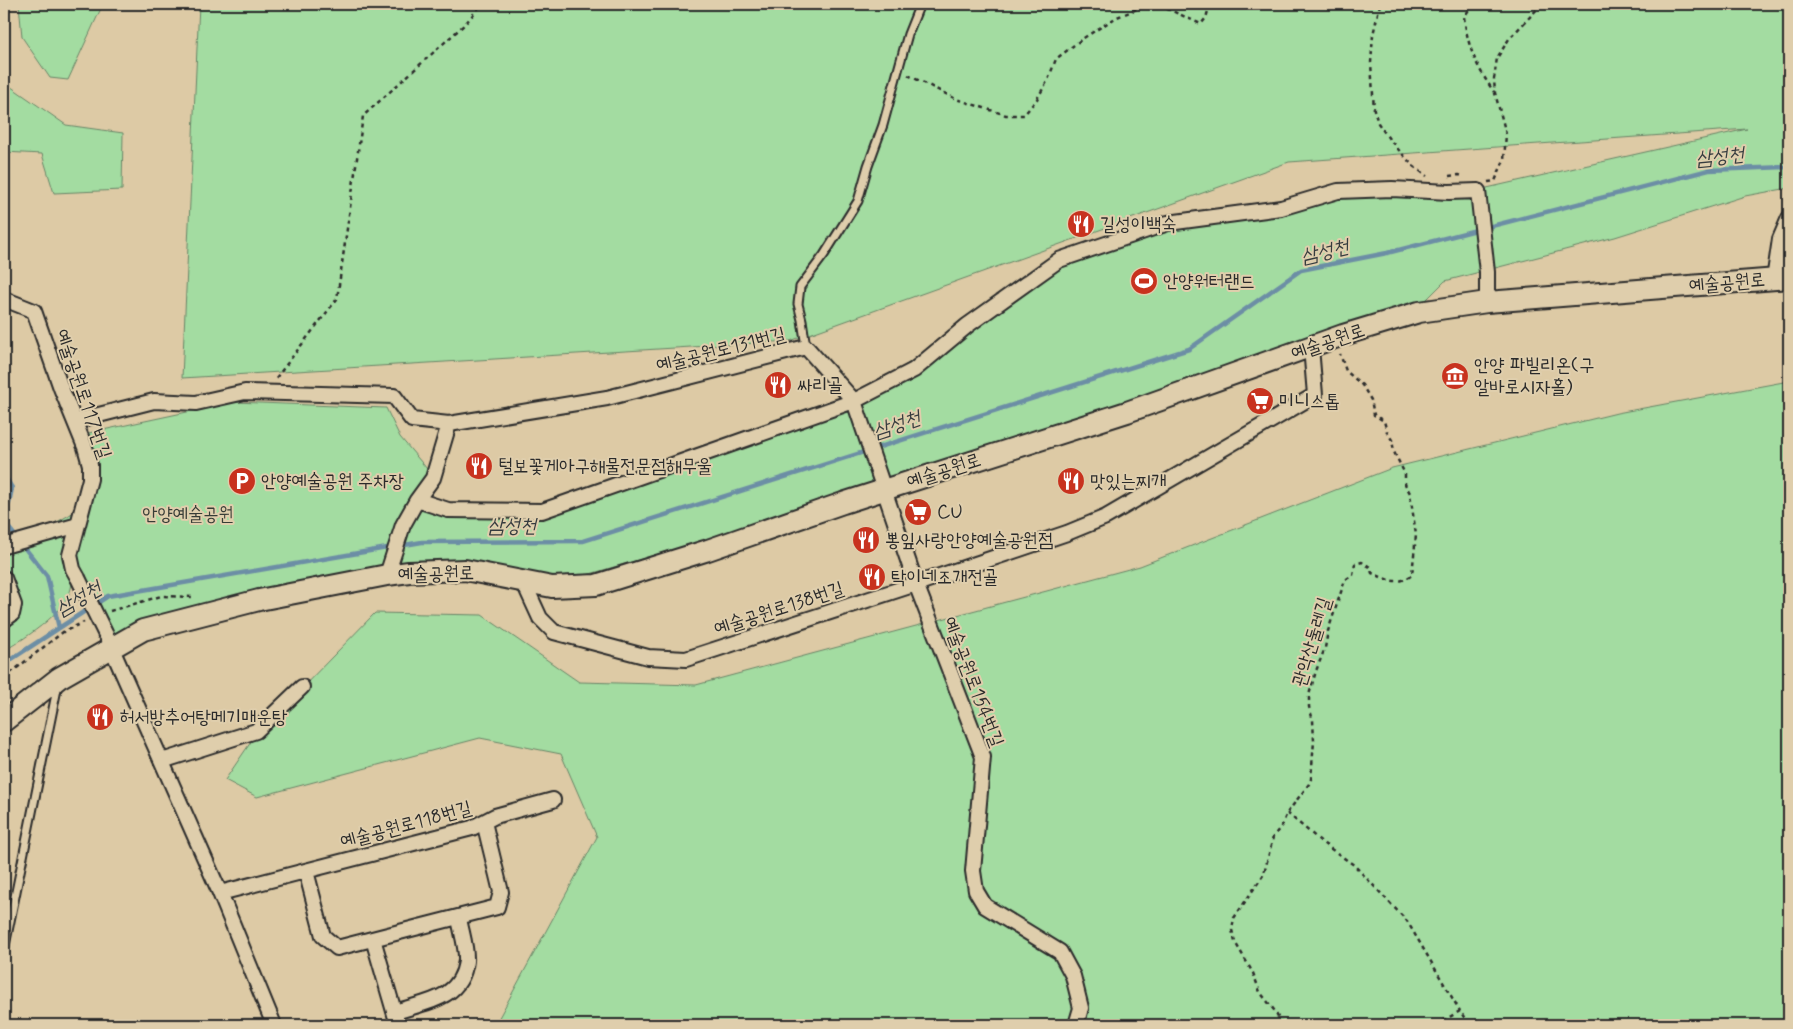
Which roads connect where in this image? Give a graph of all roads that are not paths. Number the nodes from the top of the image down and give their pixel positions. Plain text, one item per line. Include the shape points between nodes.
1 (920, 4) edge
2 (1789, 218) edge
3 (1782, 279) edge
4 (4, 300) edge
5 (1487, 302) junction
6 (806, 347) junction
7 (1311, 347) junction
8 (854, 401) junction
9 (75, 421) junction
10 (448, 424) junction
11 (882, 481) junction
12 (417, 500) junction
13 (78, 525) junction
14 (7, 545) edge
15 (388, 568) junction
16 (4, 578) edge
17 (523, 581) junction
18 (916, 584) junction
19 (4, 620) edge
20 (109, 641) junction
21 (59, 678) junction
22 (302, 687) dead end
23 (4, 722) edge
24 (162, 761) junction
25 (553, 800) dead end
26 (484, 822) junction
27 (306, 870) junction
28 (220, 893) junction
29 (459, 918) junction
30 (373, 939) junction
31 (4, 951) edge
32 (396, 1019) edge
33 (274, 1025) edge
34 (1076, 1025) edge

1 - 6 lane, 예술공원로131번길 via 858,200 800,287 798,304
2 - 3 street via 1780,239
3 - 5 street, 예술공원로
4 - 9 street, 예술공원로117번길 via 34,311
5 - 7 street, 예술공원로 via 1419,312
5 - 8 street via 1479,191 1338,191 1281,208 1168,223 1059,260 968,325 914,370
6 - 8 street
6 - 10 street, 예술공원로131번길 via 607,398
7 - 11 street, 예술공원로 via 1128,412
7 - 18 street, 예술공원로138번길 via 1315,395 1106,517
8 - 11 street, 예술공원로154번길
8 - 12 street via 542,511 448,510
9 - 10 street, 예술공원로131번길 via 154,401 196,402 245,392 394,396 412,420
9 - 13 street, 예술공원로117번길 via 90,465 90,479
10 - 12 street via 433,478
11 - 17 street, 예술공원로 via 705,551 596,585 552,587
11 - 18 street, 예술공원로154번길
12 - 15 street via 403,525
13 - 14 street
13 - 20 street, 예술공원로117번길, bridge via 70,555 73,570
15 - 17 street, 예술공원로 via 409,572 465,570
15 - 20 street, 예술공원로
16 - 19 street via 14,605 12,614
17 - 18 street, 예술공원로138번길 via 540,618 554,632 648,657 686,659
18 - 34 street, 예술공원로154번길 via 983,757 973,871 976,891 985,906 1060,952 1073,976 1081,1008
20 - 21 street, 예술공원로
20 - 24 street
21 - 23 street, 예술공원로
21 - 31 lane
22 - 24 street via 256,731
24 - 28 street
25 - 26 street
26 - 27 street, 예술공원로118번길 via 472,828
26 - 29 street, 예술공원로118번길 via 500,892 496,907
27 - 28 street, 예술공원로118번길
27 - 30 street, 예술공원로118번길 via 323,936 337,948
28 - 33 street
29 - 30 street, 예술공원로118번길
29 - 32 street via 466,960 453,990
30 - 32 street

